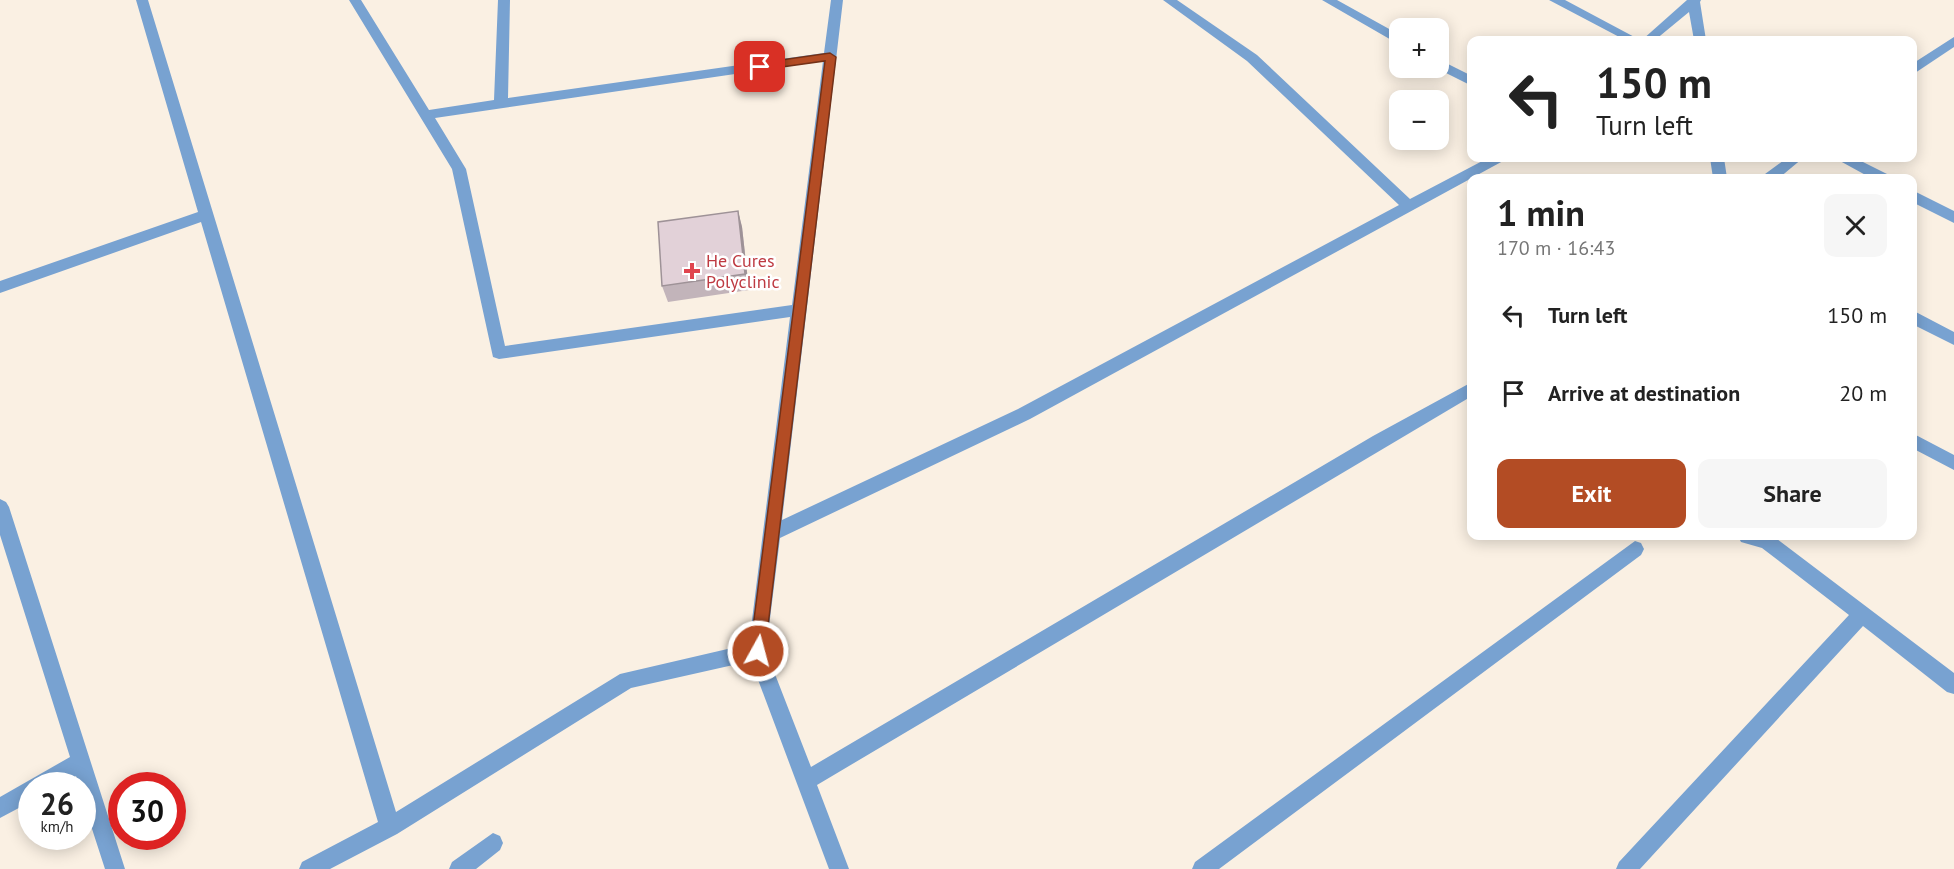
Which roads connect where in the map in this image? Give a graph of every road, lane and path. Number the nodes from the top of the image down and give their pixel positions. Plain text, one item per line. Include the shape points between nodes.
1 (142, 0) edge
2 (355, 0) edge
3 (504, 0) edge
4 (837, 0) edge
5 (1169, 0) edge
6 (1328, 0) edge
7 (1554, 0) edge
8 (1694, 0) edge
9 (1389, 35) edge
10 (1626, 36) edge
11 (1653, 36) edge
12 (1699, 36) edge
13 (1954, 41) edge
14 (830, 57) junction
15 (1917, 67) edge
16 (1449, 69) edge
17 (1467, 79) edge
18 (501, 104) junction
19 (425, 115) junction
20 (1491, 162) edge
21 (1791, 162) edge
22 (1852, 162) edge
23 (1468, 174) edge
24 (1775, 174) edge
25 (1875, 174) edge
26 (1467, 175) edge
27 (1917, 198) edge
28 (1409, 206) junction
29 (206, 215) junction
30 (1954, 218) edge
31 (0, 287) edge
32 (799, 310) junction
33 (1917, 319) edge
34 (1954, 339) edge
35 (1467, 391) edge
36 (1917, 443) edge
37 (1954, 463) edge
38 (0, 507) edge
39 (772, 533) junction
40 (1763, 540) edge
41 (1635, 549) dead end
42 (1861, 615) junction
43 (758, 651) junction
44 (1954, 685) edge
45 (81, 762) junction
46 (64, 772) edge
47 (806, 781) junction
48 (18, 798) edge
49 (0, 808) edge
50 (390, 827) junction
51 (493, 843) dead end
52 (115, 869) edge
53 (309, 869) edge
54 (459, 869) edge
55 (839, 869) edge
56 (1202, 869) edge
57 (1626, 869) edge

1 - 29 street
2 - 19 street
3 - 18 street
4 - 14 street
5 - 28 street via 1252,58
6 - 9 street
7 - 10 street
8 - 11 street
8 - 12 street
13 - 15 street
14 - 18 street
14 - 32 street
16 - 17 street
18 - 19 street
19 - 32 street via 459,169 500,353
20 - 23 street
21 - 24 street
22 - 25 street
26 - 28 street
27 - 30 street
28 - 39 street via 1024,414
29 - 31 street
29 - 50 street
32 - 39 street
33 - 34 street
35 - 47 street
36 - 37 street
38 - 45 street
39 - 43 street
40 - 42 street
41 - 56 street
42 - 44 street
42 - 57 street
43 - 47 street
43 - 50 street via 627,680
45 - 46 street
45 - 52 street
47 - 55 street
48 - 49 street
50 - 53 street
51 - 54 street

